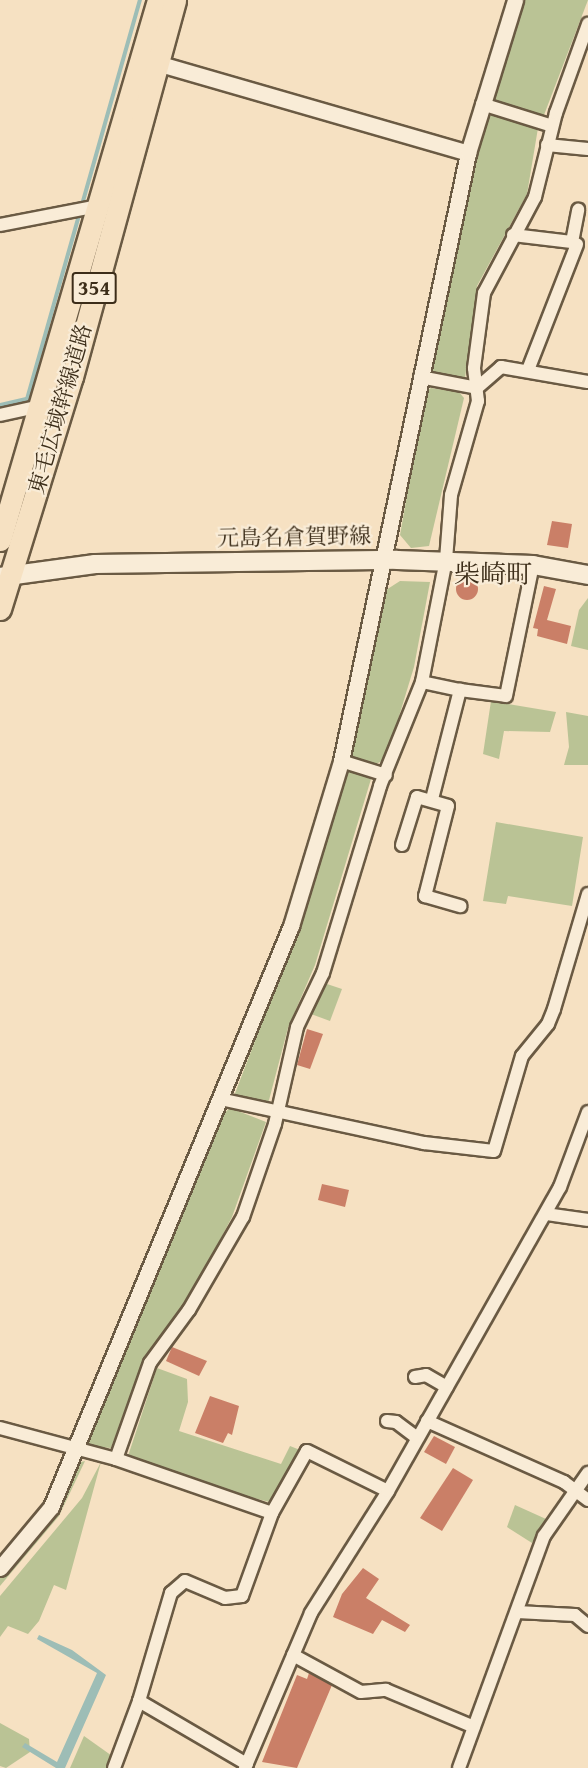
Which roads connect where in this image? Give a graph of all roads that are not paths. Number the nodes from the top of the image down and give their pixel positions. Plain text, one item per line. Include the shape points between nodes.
1 (158, 0) edge
2 (176, 0) edge
3 (515, 0) edge
4 (588, 24) edge
5 (583, 56) edge
6 (157, 63) junction
7 (482, 104) junction
8 (552, 126) junction
9 (547, 145) junction
10 (588, 149) edge
11 (468, 153) junction
12 (98, 206) junction
13 (578, 210) dead end
14 (0, 225) edge
15 (513, 235) junction
16 (577, 244) dead end
17 (528, 370) junction
18 (420, 377) junction
19 (588, 382) edge
20 (477, 388) junction
21 (41, 406) junction
22 (0, 415) edge
23 (0, 540) edge
24 (385, 560) junction
25 (446, 560) junction
26 (533, 565) junction
27 (588, 575) edge
28 (5, 576) edge
29 (0, 609) edge
30 (422, 682) junction
31 (460, 690) junction
32 (341, 761) junction
33 (386, 776) junction
34 (432, 799) junction
35 (402, 845) dead end
36 (588, 894) edge
37 (461, 906) dead end
38 (220, 1099) junction
39 (588, 1112) edge
40 (276, 1113) junction
41 (546, 1214) junction
42 (588, 1220) edge
43 (415, 1377) dead end
44 (447, 1387) junction
45 (387, 1421) dead end
46 (427, 1421) junction
47 (0, 1428) edge
48 (417, 1438) junction
49 (73, 1449) junction
50 (116, 1459) junction
51 (588, 1473) edge
52 (388, 1491) junction
53 (576, 1491) junction
54 (588, 1500) edge
55 (272, 1513) junction
56 (0, 1568) edge
57 (517, 1612) junction
58 (588, 1626) edge
59 (293, 1655) junction
60 (140, 1701) junction
61 (474, 1727) junction
62 (246, 1766) edge
63 (114, 1768) edge
64 (459, 1768) edge

1 - 12 highway, 東毛広域幹線道路 / 354
2 - 6 highway, 東毛広域幹線道路 / 354
3 - 7 street
4 - 5 street
5 - 8 street
6 - 11 street
6 - 28 highway, 東毛広域幹線道路 / 354 via 72,377
7 - 8 street
7 - 11 street
8 - 9 street
9 - 10 street
9 - 15 street via 535,197 523,224
11 - 18 street
12 - 14 street
12 - 21 highway, 東毛広域幹線道路 / 354
13 - 15 street via 572,242
15 - 20 street via 484,293 474,368
16 - 17 street
17 - 19 street
17 - 20 street via 501,367
18 - 20 street
18 - 24 street
20 - 25 street via 476,412 451,495
21 - 22 street
21 - 23 highway, 東毛広域幹線道路 / 354
24 - 25 main road, 元島名倉賀野線
24 - 28 main road, 元島名倉賀野線 via 95,564
24 - 32 street
25 - 26 main road, 元島名倉賀野線
25 - 30 street
26 - 27 main road, 元島名倉賀野線
26 - 31 street via 506,696
28 - 29 highway, 東毛広域幹線道路 / 354
30 - 31 street
30 - 33 street
31 - 34 street
32 - 33 street
32 - 38 street via 291,926
33 - 40 street via 323,973 297,1027
34 - 35 street via 417,797
34 - 37 street via 448,806 425,896
36 - 40 street via 554,1009 548,1024 522,1056 494,1151 424,1143
38 - 40 street
38 - 49 street
39 - 41 street
40 - 50 street via 243,1217 189,1310 150,1363
41 - 42 street
41 - 44 street
43 - 44 street via 426,1375
44 - 46 street
45 - 48 street via 396,1422
46 - 48 street
46 - 53 street
47 - 49 street
48 - 52 street
49 - 50 street
49 - 56 street via 51,1507
50 - 55 street
51 - 53 street
52 - 55 street via 307,1451
52 - 59 street via 311,1613
53 - 54 street
53 - 57 street via 544,1536
55 - 60 street via 242,1596 225,1598 186,1581 175,1587
57 - 58 street via 575,1615
57 - 61 street
59 - 61 street via 361,1692 386,1690
59 - 62 street
60 - 62 street
60 - 63 street
61 - 64 street

